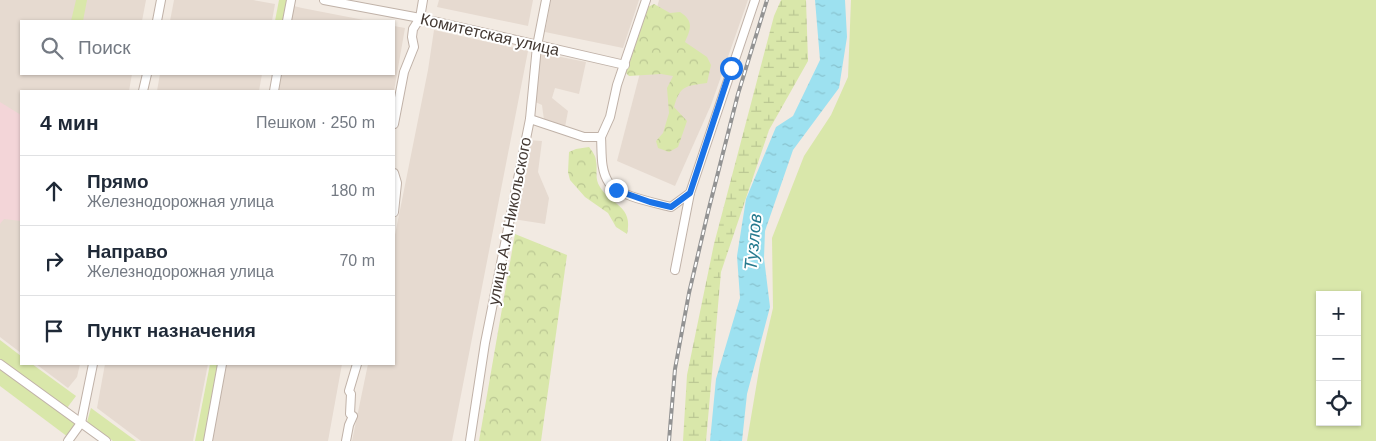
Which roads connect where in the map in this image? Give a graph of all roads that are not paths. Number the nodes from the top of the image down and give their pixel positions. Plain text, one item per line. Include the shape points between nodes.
1 (160, 0) edge
2 (291, 0) edge
3 (324, 0) edge
4 (423, 0) edge
5 (546, 0) edge
6 (646, 0) edge
7 (755, 0) edge
8 (420, 18) junction
9 (156, 20) edge
10 (287, 20) edge
11 (537, 46) junction
12 (625, 65) junction
13 (147, 75) edge
14 (277, 75) edge
15 (143, 90) edge
16 (274, 90) edge
17 (395, 119) edge
18 (530, 119) junction
19 (601, 137) junction
20 (395, 176) edge
21 (690, 193) junction
22 (395, 202) edge
23 (675, 270) dead end
24 (0, 364) edge
25 (93, 365) edge
26 (222, 365) edge
27 (357, 365) edge
28 (81, 423) junction
29 (68, 441) edge
30 (106, 441) edge
31 (208, 441) edge
32 (346, 441) edge
33 (470, 441) edge

1 - 9 street
2 - 10 street
3 - 8 street, Комитетская улица
4 - 8 street
5 - 11 street, улица А.А.Никольского
6 - 12 street
7 - 21 street
8 - 11 street, Комитетская улица
8 - 17 street via 413,29 414,47 404,72
11 - 12 street, Комитетская улица
11 - 18 street, улица А.А.Никольского
12 - 19 street
13 - 15 street
14 - 16 street
18 - 19 street via 584,137
18 - 33 street, улица А.А.Никольского via 485,343
19 - 21 street via 605,175 616,190 671,207
20 - 22 street
21 - 23 street
24 - 28 street
25 - 28 street
26 - 31 street
27 - 32 street via 349,391 350,414 353,416
28 - 29 street
28 - 30 street

